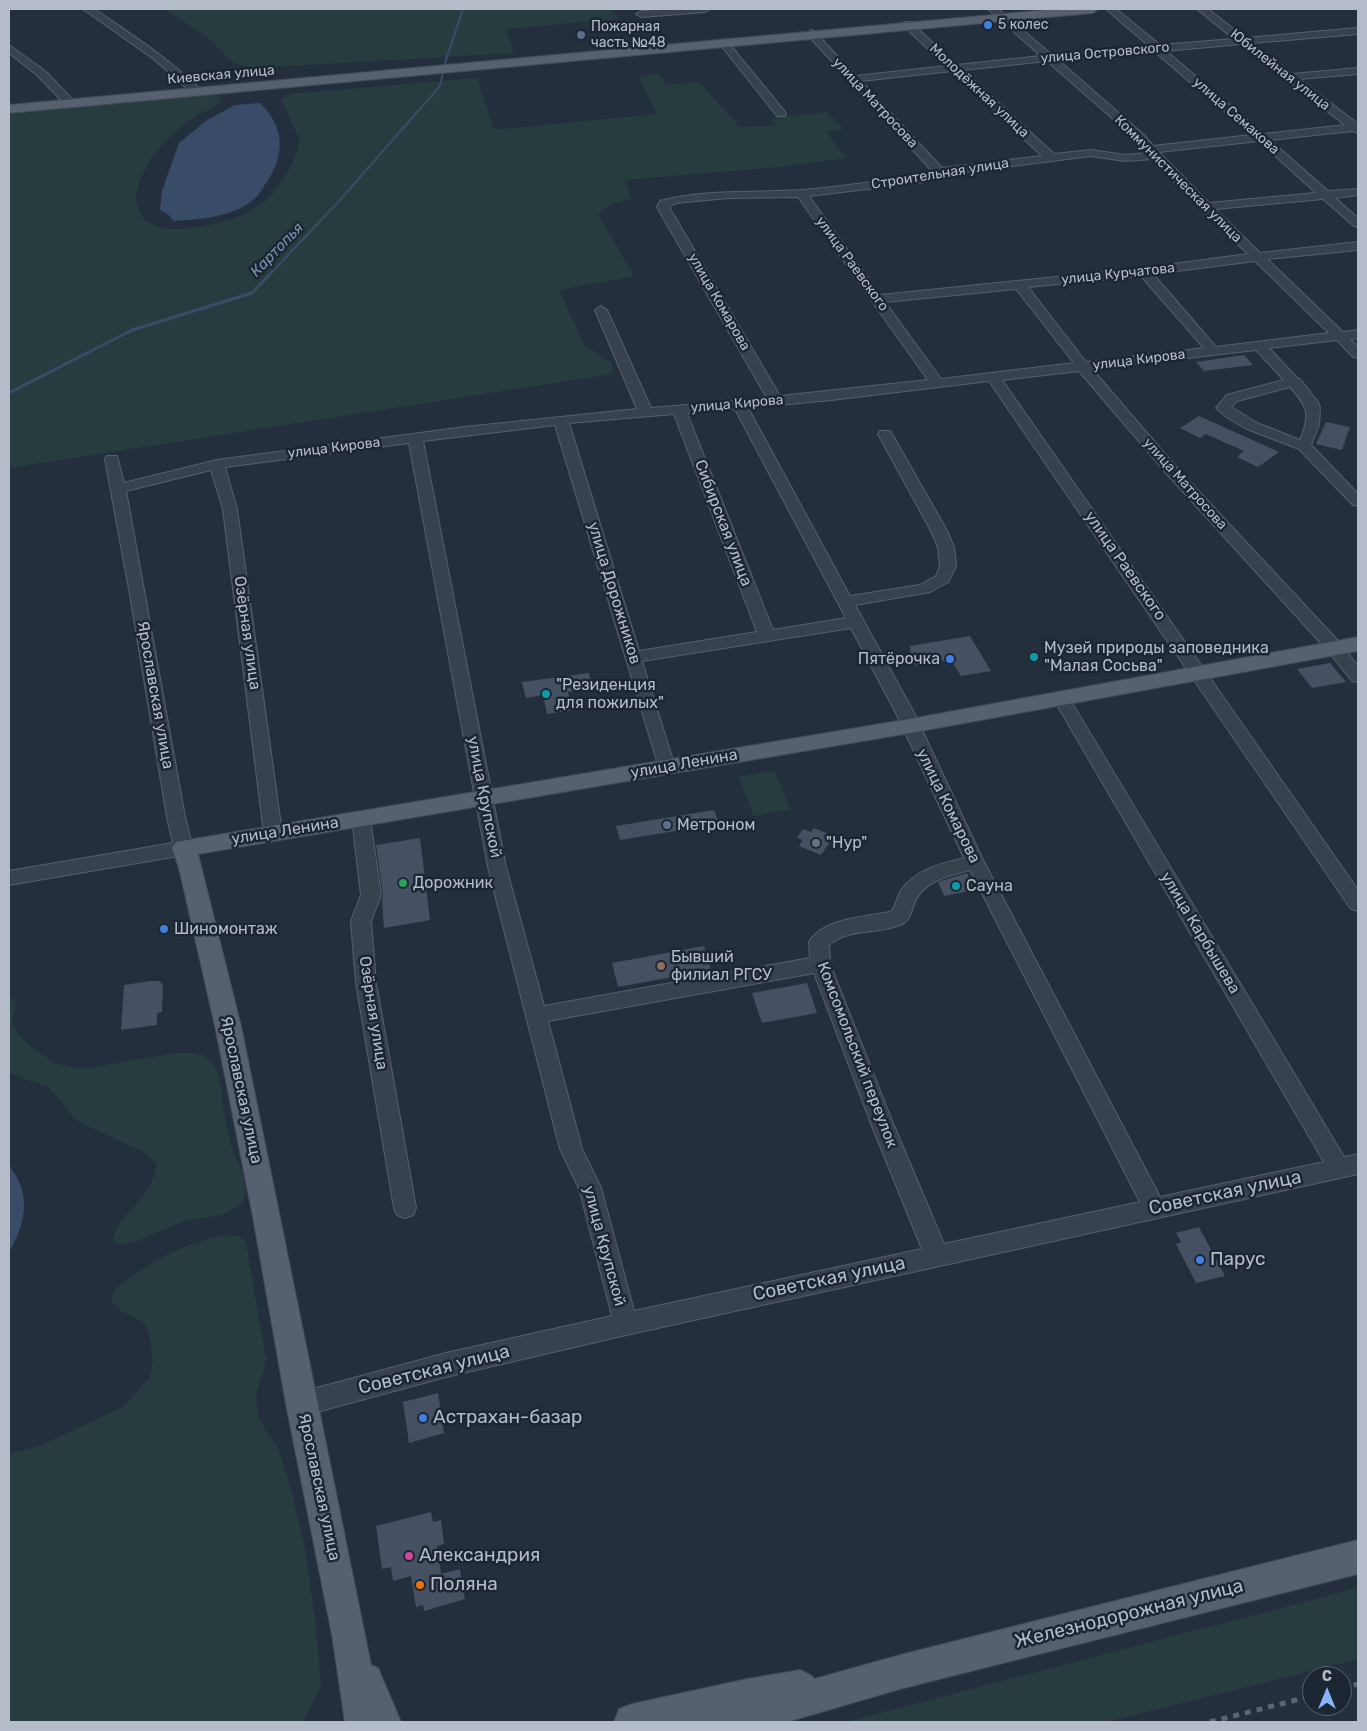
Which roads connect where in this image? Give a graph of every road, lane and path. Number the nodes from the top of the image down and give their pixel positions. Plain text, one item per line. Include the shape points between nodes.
1 (88, 9) edge
2 (705, 9) edge
3 (1093, 9) edge
4 (1111, 9) edge
5 (1202, 9) edge
6 (998, 12) edge
7 (641, 14) dead end
8 (907, 24) junction
9 (1358, 31) edge
10 (811, 33) junction
11 (1244, 41) junction
12 (723, 42) junction
13 (9, 48) edge
14 (1158, 48) junction
15 (1049, 58) junction
16 (953, 68) junction
17 (1358, 71) edge
18 (1290, 77) junction
19 (853, 79) junction
20 (197, 92) junction
21 (70, 103) junction
22 (9, 109) edge
23 (781, 114) dead end
24 (1357, 128) edge
25 (1262, 138) junction
26 (1154, 152) junction
27 (1051, 158) junction
28 (940, 172) junction
29 (1358, 192) edge
30 (801, 193) junction
31 (1325, 195) junction
32 (664, 203) joint
33 (1205, 207) junction
34 (1358, 224) edge
35 (1358, 246) edge
36 (1255, 257) junction
37 (1144, 272) junction
38 (1020, 285) junction
39 (877, 299) junction
40 (601, 310) dead end
41 (1358, 334) edge
42 (1340, 337) junction
43 (1260, 346) junction
44 (1214, 352) junction
45 (1358, 354) edge
46 (1082, 367) junction
47 (993, 377) junction
48 (1296, 382) junction
49 (938, 383) junction
50 (776, 401) junction
51 (739, 404) junction
52 (679, 410) junction
53 (646, 412) junction
54 (561, 420) junction
55 (884, 434) dead end
56 (415, 438) junction
57 (1304, 446) junction
58 (112, 459) dead end
59 (218, 464) junction
60 (118, 489) junction
61 (1358, 502) edge
62 (846, 602) junction
63 (856, 622) junction
64 (767, 636) junction
65 (1358, 644) edge
66 (1335, 648) junction
67 (634, 657) junction
68 (1199, 672) junction
69 (1358, 677) edge
70 (1061, 698) junction
71 (910, 726) junction
72 (666, 767) junction
73 (484, 798) junction
74 (360, 819) junction
75 (273, 833) junction
76 (184, 848) junction
77 (975, 862) junction
78 (9, 878) edge
79 (1358, 904) edge
80 (820, 964) junction
81 (537, 1015) junction
82 (1349, 1166) edge
83 (405, 1208) dead end
84 (1155, 1209) junction
85 (937, 1256) junction
86 (626, 1324) junction
87 (302, 1404) junction
88 (1358, 1557) edge
89 (350, 1641) junction
90 (900, 1672) junction
91 (348, 1722) edge
92 (363, 1722) edge
93 (383, 1722) edge
94 (632, 1722) edge
95 (727, 1722) edge

1 - 20 street via 168,64
2 - 7 street
3 - 6 main road
4 - 14 street, улица Семакова
5 - 11 street, Юбилейная улица
6 - 8 main road
6 - 15 street, Коммунистическая улица
8 - 10 main road
8 - 16 street, Молодёжная улица
9 - 11 street, улица Островского
10 - 12 main road
10 - 19 street, улица Матросова
11 - 14 street, улица Островского
11 - 18 street, Юбилейная улица
12 - 20 main road, Киевская улица
12 - 23 street
13 - 21 street
14 - 15 street, улица Островского
14 - 25 street, улица Семакова
15 - 16 street, улица Островского
15 - 26 street, Коммунистическая улица via 1130,127
16 - 19 street, улица Островского
16 - 27 street, Молодёжная улица
17 - 18 street
18 - 24 street, Юбилейная улица
19 - 28 street, улица Матросова
20 - 21 main road, Киевская улица
21 - 22 main road, Киевская улица
24 - 25 street, Строительная улица
25 - 26 street, Строительная улица
25 - 31 street, улица Семакова
26 - 27 street, Строительная улица via 1125,158 1094,153
26 - 33 street, Коммунистическая улица
27 - 28 street, Строительная улица
28 - 30 street, Строительная улица via 926,179
29 - 31 street
30 - 32 street, Строительная улица via 728,195
30 - 39 street, улица Раевского
31 - 33 street
31 - 34 street, улица Семакова
32 - 50 street, улица Комарова via 663,207
33 - 36 street, Коммунистическая улица
35 - 36 street, улица Курчатова
36 - 37 street, улица Курчатова
36 - 42 street, Коммунистическая улица
37 - 38 street, улица Курчатова
37 - 44 street
38 - 39 street, улица Курчатова
38 - 46 street, улица Матросова
39 - 49 street, улица Раевского
40 - 53 street
41 - 42 street, улица Кирова
42 - 43 street, улица Кирова
42 - 45 street, Коммунистическая улица
43 - 44 street, улица Кирова
43 - 48 street
44 - 46 street, улица Кирова
46 - 47 street, улица Кирова
46 - 66 street, улица Матросова via 1154,451
47 - 49 street, улица Кирова
47 - 68 street, улица Раевского
48 - 57 street via 1314,410 1313,424
48 - 57 street via 1232,398 1223,408 1268,434
49 - 50 street, улица Кирова
50 - 51 street, улица Кирова
51 - 52 street, улица Кирова
51 - 62 street, улица Комарова
52 - 53 street, улица Кирова
52 - 64 street, Сибирская улица
53 - 54 street, улица Кирова
54 - 56 street, улица Кирова
54 - 67 street, улица Дорожников
55 - 62 street via 946,547 948,566 942,579 924,589
56 - 59 street, улица Кирова
56 - 73 street, улица Крупской
57 - 61 street
58 - 60 street, Ярославская улица
59 - 60 street, улица Кирова
59 - 75 street, Озёрная улица via 230,509
60 - 76 street, Ярославская улица
62 - 63 street, улица Комарова
63 - 64 street
63 - 71 street, улица Комарова
64 - 67 street
65 - 66 main road, улица Ленина
66 - 68 main road, улица Ленина
66 - 69 street, улица Матросова
67 - 72 street, улица Дорожников
68 - 70 main road, улица Ленина
68 - 79 street, улица Раевского
70 - 71 main road, улица Ленина
70 - 82 street, улица Карбышева
71 - 72 main road, улица Ленина
71 - 77 street, улица Комарова
72 - 73 main road, улица Ленина
73 - 74 main road, улица Ленина
73 - 81 street, улица Крупской via 509,916
74 - 75 main road, улица Ленина
74 - 83 street, Озёрная улица via 371,895 361,921 362,950
75 - 76 main road, улица Ленина
76 - 78 street, улица Ленина
76 - 87 main road, Ярославская улица via 228,1026
77 - 80 street, Комсомольский переулок via 923,880 908,896 904,912 894,919 824,936 819,942
77 - 84 street, улица Комарова
80 - 81 street
80 - 85 street, Комсомольский переулок
81 - 86 street, улица Крупской via 571,1149 590,1188
82 - 84 street, Советская улица
84 - 85 street, Советская улица
85 - 86 street, Советская улица
86 - 87 street, Советская улица via 437,1367
87 - 89 main road, Ярославская улица
88 - 90 main road, Железнодорожная улица
89 - 91 main road
89 - 92 main road, Ярославская улица
89 - 93 main road
90 - 94 main road, Железнодорожная улица via 747,1697
90 - 95 main road, Железнодорожная улица

